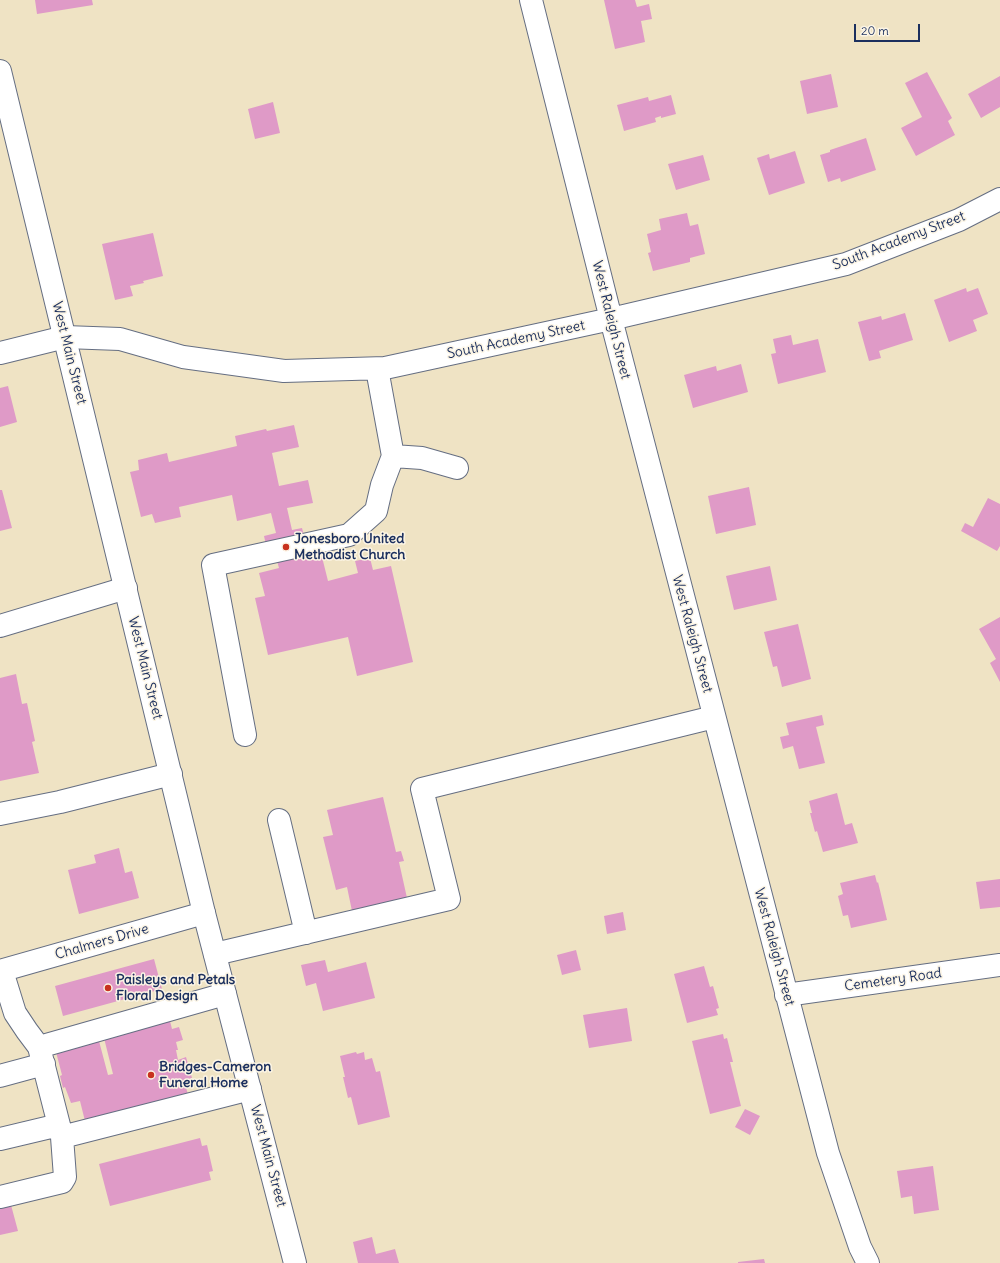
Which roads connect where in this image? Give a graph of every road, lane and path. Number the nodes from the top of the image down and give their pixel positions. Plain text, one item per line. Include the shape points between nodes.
1 (531, 0) edge
2 (1, 78) edge
3 (1000, 199) edge
4 (611, 319) junction
5 (65, 337) junction
6 (0, 353) edge
7 (377, 369) junction
8 (393, 456) junction
9 (457, 468) dead end
10 (126, 588) junction
11 (0, 626) edge
12 (714, 717) junction
13 (245, 735) dead end
14 (171, 774) junction
15 (0, 814) edge
16 (279, 820) dead end
17 (204, 913) junction
18 (306, 933) junction
19 (215, 954) junction
20 (1000, 965) edge
21 (1, 971) edge
22 (225, 994) junction
23 (786, 995) junction
24 (42, 1056) junction
25 (0, 1076) edge
26 (250, 1089) junction
27 (61, 1131) junction
28 (0, 1139) edge
29 (0, 1197) edge
30 (295, 1263) edge
31 (868, 1263) edge

1 - 4 street, West Raleigh Street
2 - 5 street, West Main Street
3 - 4 street, South Academy Street via 959,220 846,264
4 - 7 street, South Academy Street
4 - 12 street, West Raleigh Street
5 - 6 street, South Academy Street
5 - 7 street, South Academy Street via 120,339 183,357 284,371
5 - 10 street, West Main Street
7 - 8 street
8 - 9 street via 422,458
8 - 13 street via 376,511 349,535 213,565
10 - 11 street
10 - 14 street, West Main Street
12 - 18 street via 422,789 449,899
12 - 23 street, West Raleigh Street
14 - 15 street
14 - 17 street, West Main Street
16 - 18 street
17 - 19 street, West Main Street
17 - 21 street, Chalmers Drive
18 - 19 street
19 - 22 street, West Main Street
20 - 23 street, Cemetery Road
21 - 24 street via 15,1013
22 - 24 street
22 - 26 street, West Main Street
23 - 31 street, West Raleigh Street via 828,1153 860,1247
24 - 25 street
24 - 27 street
26 - 27 street
26 - 30 street, West Main Street
27 - 28 street
27 - 29 street via 65,1177 62,1182

